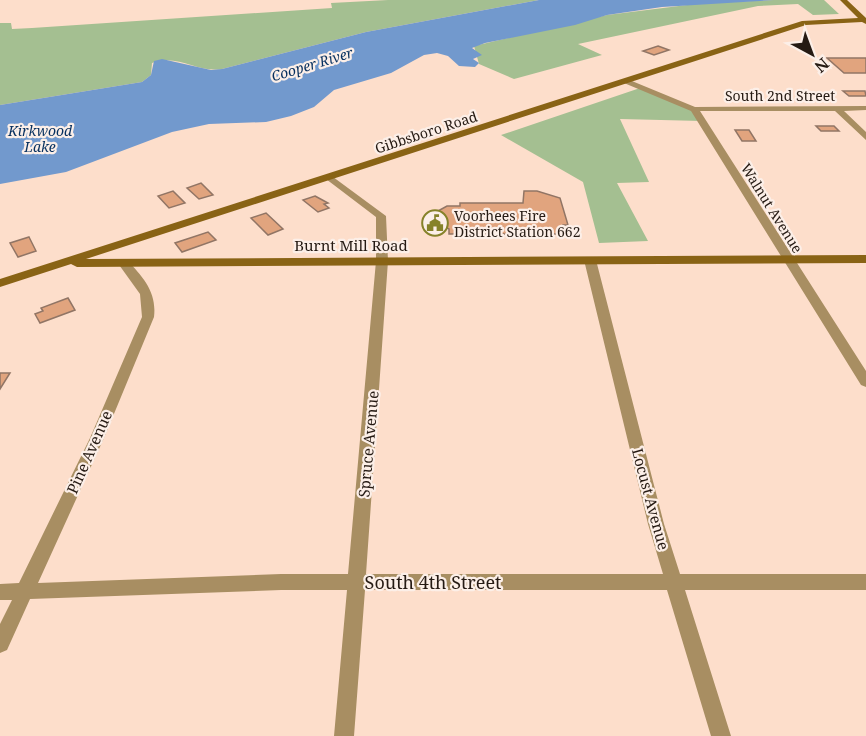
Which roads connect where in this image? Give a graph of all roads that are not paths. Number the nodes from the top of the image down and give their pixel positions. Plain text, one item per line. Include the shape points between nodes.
1 (843, 0) edge
2 (865, 23) edge
3 (627, 81) junction
4 (837, 108) junction
5 (866, 108) edge
6 (694, 109) junction
7 (866, 137) edge
8 (329, 177) junction
9 (866, 259) edge
10 (590, 260) junction
11 (788, 260) junction
12 (382, 261) junction
13 (123, 262) junction
14 (62, 263) junction
15 (0, 283) edge
16 (866, 382) edge
17 (357, 582) junction
18 (674, 582) junction
19 (866, 582) edge
20 (0, 592) edge
21 (24, 593) junction
22 (0, 644) edge
23 (344, 736) edge
24 (721, 736) edge

1 - 2 street
2 - 3 street, Gibbsboro Road via 805,23
3 - 6 street
3 - 8 street, Gibbsboro Road
4 - 5 street, South 2nd Street
4 - 6 street, South 2nd Street
4 - 7 street
6 - 11 street, Walnut Avenue
8 - 12 street, Spruce Avenue via 381,216
8 - 14 street, Gibbsboro Road
9 - 11 street, Burnt Mill Road
10 - 11 street, Burnt Mill Road
10 - 12 street, Burnt Mill Road
10 - 18 street, Locust Avenue
11 - 16 street, Walnut Avenue
12 - 13 street, Burnt Mill Road
12 - 17 street, Spruce Avenue
13 - 14 street, Burnt Mill Road
13 - 21 street, Pine Avenue via 145,286 151,305 148,317 97,438
14 - 15 street, Gibbsboro Road
17 - 18 street, South 4th Street
17 - 21 street, South 4th Street
17 - 23 street, Spruce Avenue
18 - 19 street, South 4th Street
18 - 24 street, Locust Avenue
20 - 21 street, South 4th Street
21 - 22 street, Pine Avenue

